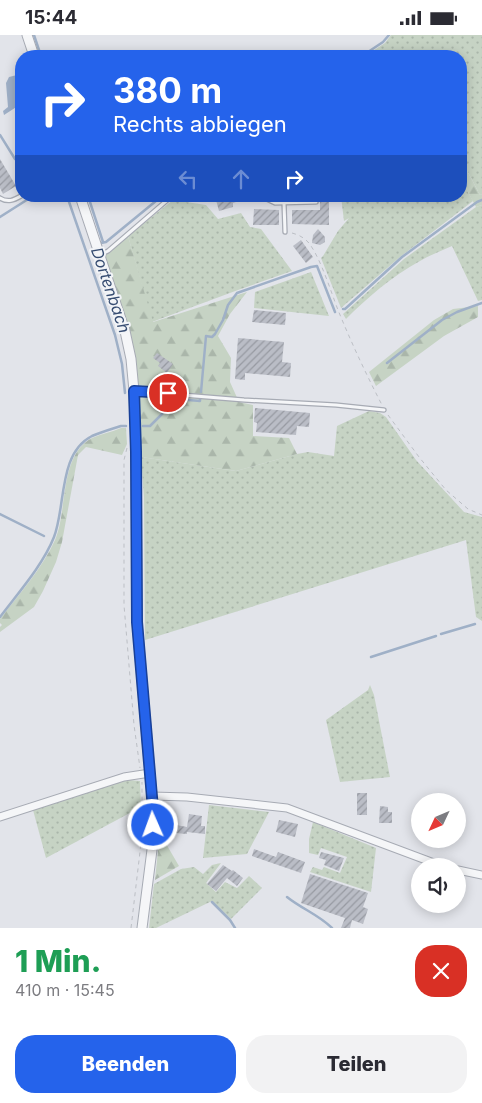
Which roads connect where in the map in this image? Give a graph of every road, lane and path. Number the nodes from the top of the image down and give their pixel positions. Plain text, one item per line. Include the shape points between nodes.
1 (27, 35) edge
2 (32, 50) edge
3 (0, 198) edge
4 (15, 199) edge
5 (82, 202) edge
6 (165, 202) edge
7 (272, 202) edge
8 (316, 202) dead end
9 (284, 203) junction
10 (285, 232) joint
11 (99, 255) junction
12 (134, 391) junction
13 (384, 409) junction
14 (129, 444) dead end
15 (482, 515) edge
16 (146, 774) junction
17 (152, 796) junction
18 (0, 817) edge
19 (421, 858) edge
20 (466, 872) edge
21 (482, 875) edge
22 (131, 928) edge
23 (142, 928) edge

1 - 2 street
3 - 4 lane
5 - 11 street
6 - 11 lane via 108,251
7 - 9 lane
8 - 9 lane
9 - 10 lane
10 - 13 path via 299,235 316,255
11 - 12 street via 125,331
12 - 13 lane
12 - 16 street via 137,622
13 - 15 path via 446,490 468,509
14 - 16 path via 124,460 124,605 134,725
16 - 17 street
16 - 18 street via 124,777
16 - 22 path
17 - 19 street via 287,808
17 - 23 street via 153,842
20 - 21 street

